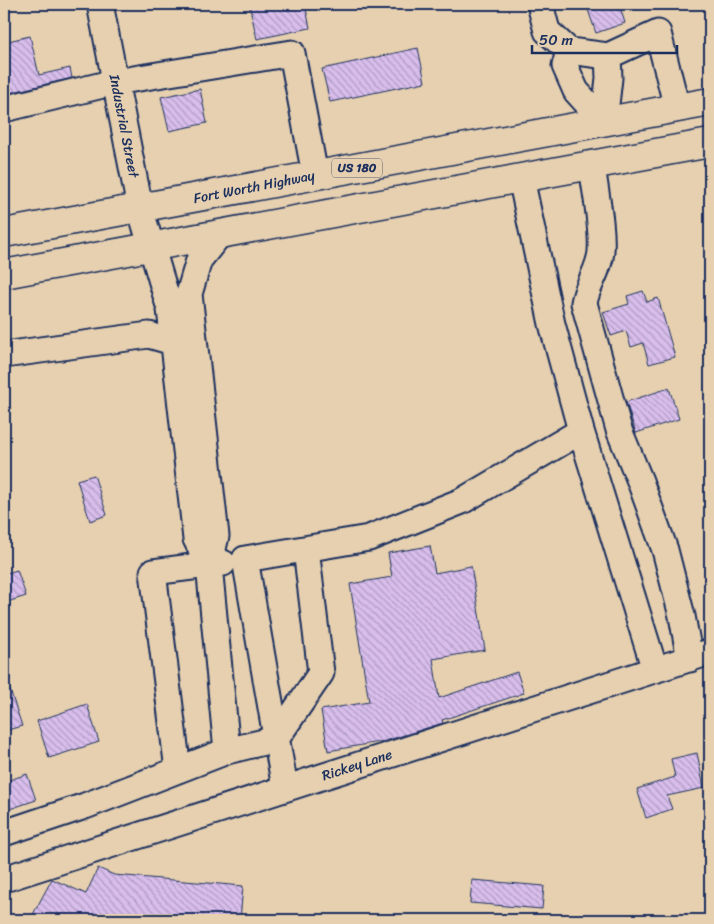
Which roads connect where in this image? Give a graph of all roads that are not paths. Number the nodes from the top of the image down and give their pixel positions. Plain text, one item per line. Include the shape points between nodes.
1 (100, 4) edge
2 (540, 4) edge
3 (570, 50) junction
4 (608, 56) junction
5 (115, 82) junction
6 (710, 102) edge
7 (677, 108) junction
8 (4, 110) edge
9 (604, 122) junction
10 (710, 143) edge
11 (602, 163) junction
12 (315, 175) junction
13 (522, 178) junction
14 (140, 208) junction
15 (4, 233) edge
16 (219, 235) junction
17 (150, 247) junction
18 (4, 274) edge
19 (173, 342) junction
20 (4, 355) edge
21 (581, 431) junction
22 (206, 538) junction
23 (306, 549) junction
24 (245, 559) junction
25 (209, 565) junction
26 (700, 655) edge
27 (654, 670) junction
28 (276, 739) junction
29 (227, 751) junction
30 (178, 770) junction
31 (285, 788) junction
32 (4, 833) edge
33 (4, 879) edge

1 - 5 street, Industrial Street
2 - 3 street via 547,31
3 - 4 street
3 - 9 street via 565,66 576,91
4 - 7 street via 658,34
4 - 9 street
5 - 8 street
5 - 12 street via 292,53
5 - 14 street, Industrial Street
6 - 7 main road, Fort Worth Highway / US 180
7 - 9 main road, Fort Worth Highway / US 180
9 - 11 main road
9 - 12 main road, Fort Worth Highway / US 180
10 - 11 main road
11 - 13 main road
11 - 26 street via 601,252 584,303 619,430 665,550 682,616
12 - 14 main road, Fort Worth Highway / US 180
13 - 16 main road
13 - 21 street via 552,324
14 - 15 main road, Fort Worth Highway / US 180
14 - 17 street, Industrial Street
16 - 17 main road
16 - 22 street via 199,260 189,294
17 - 18 main road
17 - 19 street, Industrial Street via 170,310
19 - 20 street via 149,335
19 - 22 street, Industrial Street
21 - 23 street via 462,501 369,538
21 - 27 street
22 - 25 street
23 - 24 street
23 - 28 street via 321,673
24 - 25 street
24 - 28 street
25 - 29 street
25 - 30 street via 153,572
26 - 27 street, Rickey Lane
27 - 31 street, Rickey Lane
28 - 29 street
28 - 31 street
29 - 30 street
30 - 32 street
31 - 33 street, Rickey Lane

